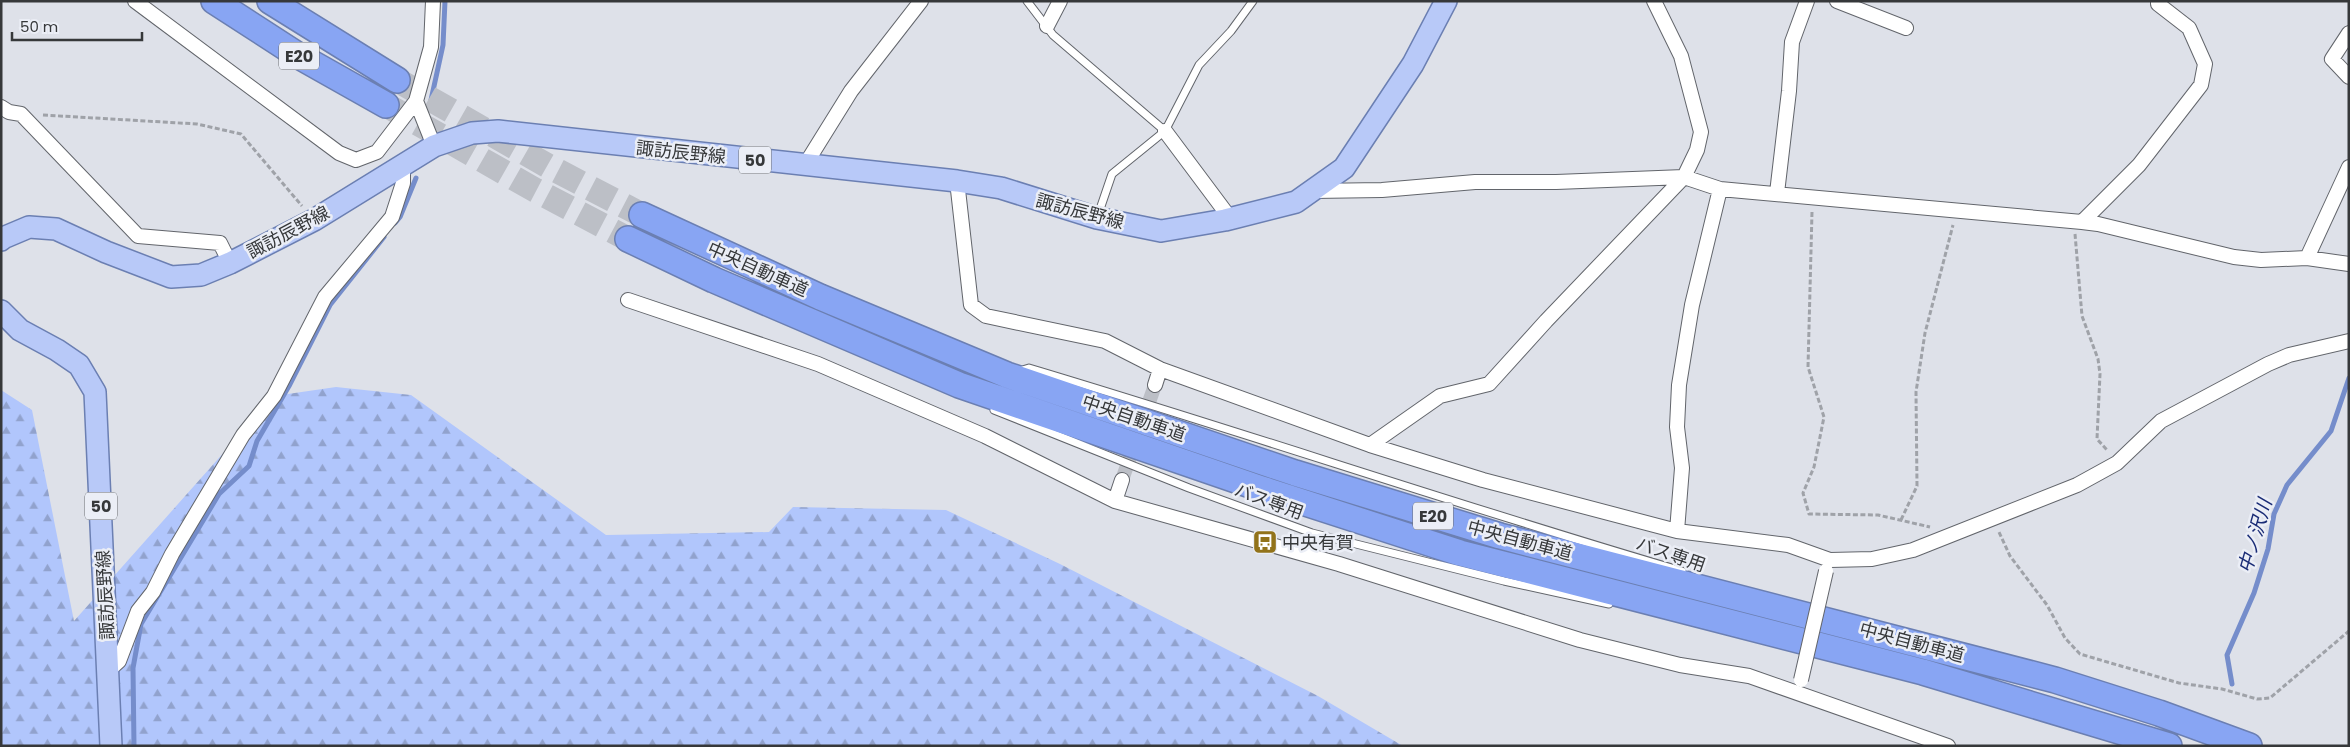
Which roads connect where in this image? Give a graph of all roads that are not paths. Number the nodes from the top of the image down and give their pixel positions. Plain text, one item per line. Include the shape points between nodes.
1 (135, 1) edge
2 (214, 1) edge
3 (270, 1) edge
4 (433, 1) edge
5 (921, 1) edge
6 (1027, 1) edge
7 (1060, 1) edge
8 (1253, 1) edge
9 (1446, 1) edge
10 (1654, 1) edge
11 (1806, 1) edge
12 (1837, 1) edge
13 (2158, 1) edge
14 (1047, 26) junction
15 (1906, 28) dead end
16 (2349, 33) edge
17 (2349, 77) edge
18 (397, 80) tunnel mouth
19 (416, 101) junction
20 (386, 105) tunnel mouth
21 (1, 107) edge
22 (1165, 131) junction
23 (434, 146) junction
24 (404, 165) junction
25 (805, 165) junction
26 (2349, 167) edge
27 (1684, 177) junction
28 (957, 181) junction
29 (1720, 189) junction
30 (1312, 191) junction
31 (1777, 193) junction
32 (642, 215) tunnel mouth
33 (1097, 218) junction
34 (1230, 218) junction
35 (2078, 222) junction
36 (628, 239) tunnel mouth
37 (1, 240) edge
38 (2307, 258) junction
39 (230, 263) junction
40 (2349, 264) edge
41 (628, 300) dead end
42 (1, 311) edge
43 (2349, 342) edge
44 (1160, 369) junction
45 (1007, 376) junction
46 (959, 385) junction
47 (1155, 385) tunnel mouth
48 (980, 400) dead end
49 (986, 405) dead end
50 (1370, 445) junction
51 (1122, 480) tunnel mouth
52 (1115, 501) junction
53 (1677, 532) junction
54 (1828, 566) junction
55 (1690, 573) dead end
56 (1620, 606) dead end
57 (109, 670) junction
58 (1799, 686) junction
59 (111, 746) edge
60 (1948, 746) edge
61 (2169, 746) edge
62 (2249, 746) edge

1 - 19 street via 339,153 356,160 377,152
2 - 20 highway, E20 via 299,56
3 - 18 highway, E20
4 - 19 street via 431,47
5 - 25 street via 851,91
6 - 14 lane
7 - 14 street
8 - 22 lane via 1231,31 1199,65
9 - 30 main road, 諏訪辰野線 / 50 via 1413,64 1344,168
10 - 27 street via 1681,56 1701,132 1697,150
11 - 31 street via 1792,42
12 - 15 street
13 - 35 street via 2189,28 2205,64 2201,85 2140,165
14 - 22 lane via 1053,35
16 - 17 street via 2332,58
19 - 23 street
21 - 39 street via 20,114 138,236 220,243
22 - 33 lane via 1112,174
22 - 34 street
23 - 24 main road, 諏訪辰野線 / 50
23 - 25 main road, 諏訪辰野線 / 50 via 472,133 527,133
24 - 39 main road, 諏訪辰野線 / 50 via 314,220
24 - 57 street via 403,183 392,217 325,297 274,396 244,435 172,554 153,592 138,611 119,661
25 - 28 main road, 諏訪辰野線 / 50
26 - 38 street
27 - 29 street
27 - 30 street via 1475,182 1382,190
27 - 50 street via 1489,384 1440,396
28 - 33 main road, 諏訪辰野線 / 50 via 1001,188
28 - 44 street via 971,305 986,316 1105,341
29 - 31 street
29 - 53 street via 1692,304 1679,385 1677,427 1682,468
30 - 34 main road, 諏訪辰野線 / 50 via 1296,202
31 - 35 street
32 - 45 highway, 中央自動車道 / E20 via 820,297
33 - 34 main road, 諏訪辰野線 / 50 via 1161,231
35 - 38 street via 2234,257 2261,260
36 - 46 highway, 中央自動車道 / E20 via 714,280
37 - 39 main road, 諏訪辰野線 / 50 via 29,227 56,228 171,277 201,275
38 - 40 street
41 - 52 street via 818,364 985,436
42 - 57 main road, 諏訪辰野線 / 50 via 20,330 79,365 95,392
43 - 54 street via 2290,355 2268,364 2161,421 2117,463 2077,485 1913,550
44 - 47 street
44 - 50 street
45 - 55 lane, バス専用 via 1029,368 1189,415 1549,532
45 - 62 highway, 中央自動車道 / E20 via 1294,473 1500,536 1714,587 2055,680
46 - 48 lane
46 - 61 highway, 中央自動車道 / E20 via 1213,473 1460,553 1665,609 1923,672
49 - 56 lane, バス専用 via 1189,488 1312,533
50 - 53 street via 1482,480
51 - 52 street
52 - 58 street via 1339,564 1580,640 1680,665
53 - 54 street via 1788,545
54 - 58 street, bridge
57 - 59 main road, 諏訪辰野線 / 50
58 - 60 street

